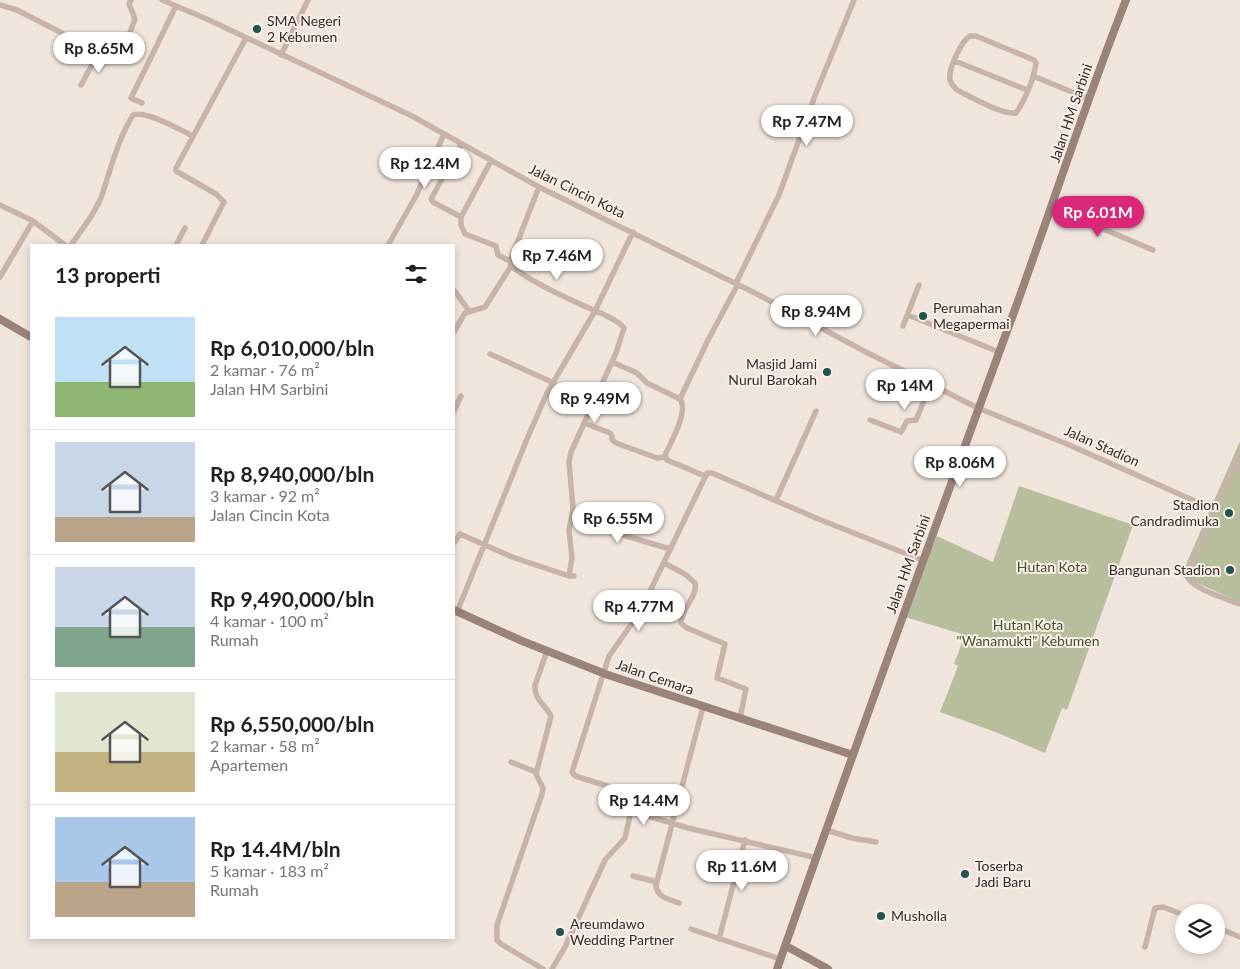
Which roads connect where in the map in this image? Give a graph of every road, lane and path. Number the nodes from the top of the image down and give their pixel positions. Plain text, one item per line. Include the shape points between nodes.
1 (131, 0) edge
2 (162, 0) edge
3 (308, 0) edge
4 (854, 0) edge
5 (1126, 0) edge
6 (0, 5) edge
7 (176, 6) junction
8 (246, 38) junction
9 (99, 52) junction
10 (281, 55) junction
11 (954, 61) junction
12 (1033, 76) junction
13 (81, 85) dead end
14 (1027, 90) junction
15 (1089, 100) junction
16 (142, 104) dead end
17 (444, 134) junction
18 (192, 136) junction
19 (461, 144) junction
20 (492, 161) junction
21 (539, 186) junction
22 (0, 205) edge
23 (1051, 208) junction
24 (461, 217) junction
25 (33, 221) junction
26 (185, 228) dead end
27 (633, 232) junction
28 (64, 244) edge
29 (71, 244) edge
30 (177, 244) edge
31 (203, 244) edge
32 (389, 244) edge
33 (1152, 250) dead end
34 (510, 264) junction
35 (0, 277) edge
36 (737, 284) junction
37 (919, 285) dead end
38 (455, 291) edge
39 (469, 311) junction
40 (595, 311) junction
41 (908, 315) junction
42 (0, 319) edge
43 (904, 326) dead end
44 (455, 330) edge
45 (30, 336) edge
46 (999, 352) junction
47 (490, 354) dead end
48 (612, 362) junction
49 (554, 383) junction
50 (931, 384) junction
51 (461, 396) dead end
52 (680, 399) junction
53 (978, 408) junction
54 (455, 409) edge
55 (816, 411) dead end
56 (870, 420) dead end
57 (584, 423) junction
58 (1240, 452) edge
59 (665, 457) junction
60 (704, 476) junction
61 (776, 500) junction
62 (625, 507) dead end
63 (1215, 510) junction
64 (572, 520) junction
65 (616, 533) junction
66 (455, 542) edge
67 (484, 545) junction
68 (670, 549) junction
69 (922, 560) junction
70 (664, 562) junction
71 (1240, 604) edge
72 (455, 611) edge
73 (547, 651) junction
74 (603, 672) junction
75 (703, 706) junction
76 (740, 718) junction
77 (853, 755) junction
78 (511, 762) dead end
79 (536, 772) junction
80 (631, 810) junction
81 (673, 824) junction
82 (826, 830) junction
83 (745, 840) junction
84 (876, 842) dead end
85 (816, 858) junction
86 (633, 876) dead end
87 (657, 882) junction
88 (679, 903) dead end
89 (1175, 911) edge
90 (691, 929) dead end
91 (1225, 931) edge
92 (1240, 937) edge
93 (719, 939) junction
94 (786, 946) junction
95 (1145, 947) dead end
96 (780, 959) junction
97 (532, 967) edge
98 (543, 969) edge
99 (552, 969) edge
100 (777, 969) edge
101 (828, 969) edge

1 - 9 street via 129,4 135,18 127,41 111,36
2 - 7 street, Jalan Cincin Kota
3 - 10 street
4 - 36 street via 779,195
5 - 15 main road, Jalan HM Sarbini
6 - 9 street via 17,10
7 - 8 street, Jalan Cincin Kota
7 - 16 street via 131,98
8 - 10 street, Jalan Cincin Kota
8 - 18 street
9 - 13 street
10 - 17 street, Jalan Cincin Kota via 357,89
11 - 12 street via 965,39 976,36 1034,60
11 - 14 street
11 - 14 street via 950,79 957,90 1003,111 1016,113
12 - 14 street
12 - 15 street
15 - 23 main road, Jalan HM Sarbini
17 - 19 street, Jalan Cincin Kota
17 - 32 street via 416,196
18 - 29 street via 156,119 133,115 101,197 86,225
18 - 31 street via 176,170 224,202
19 - 20 street, Jalan Cincin Kota
19 - 24 street via 431,199
20 - 21 street, Jalan Cincin Kota
20 - 24 street
21 - 27 street, Jalan Cincin Kota
21 - 34 street
22 - 25 street
23 - 33 street
23 - 46 main road, Jalan HM Sarbini
24 - 34 street via 460,225 465,234 496,246 498,255
25 - 28 street
25 - 35 street
26 - 30 street
27 - 36 street, Jalan Cincin Kota
27 - 40 street
34 - 39 street via 485,307
34 - 40 street via 526,277
36 - 50 street, Jalan Cincin Kota
36 - 52 street
37 - 41 street
38 - 39 street
39 - 44 street via 461,317
40 - 48 street via 624,328
40 - 49 street
41 - 43 street
41 - 46 street
42 - 45 main road
46 - 53 main road, Jalan HM Sarbini
47 - 49 street
48 - 52 street
48 - 57 street
49 - 67 street via 527,439
50 - 53 street, Jalan Cincin Kota
50 - 56 street via 916,420 907,421 901,432
51 - 54 street
52 - 59 street via 683,411
53 - 63 street, Jalan Stadion
53 - 69 main road, Jalan HM Sarbini
55 - 61 street
57 - 59 street via 610,433 616,443 657,458
57 - 64 street via 569,462
58 - 63 street
59 - 60 street
60 - 61 street via 712,473
60 - 68 street
61 - 69 street
62 - 65 street
63 - 71 street via 1187,576 1195,585
64 - 65 street
64 - 67 street via 569,540 571,576
65 - 68 street
66 - 67 street via 460,534
67 - 72 street
68 - 70 street
69 - 77 main road, Jalan HM Sarbini
70 - 74 street via 640,612 609,656
70 - 76 street via 695,583 682,623 725,644 717,678 746,689
72 - 73 main road, Jalan Cemara
73 - 74 main road, Jalan Cemara
73 - 79 street via 535,690 551,719
74 - 75 main road, Jalan Cemara
74 - 80 street via 572,774 627,792 632,797
75 - 76 main road, Jalan Cemara
75 - 81 street
76 - 77 main road, Jalan Cemara
77 - 82 main road, Jalan HM Sarbini
78 - 79 street
79 - 97 street via 543,788 542,794 497,925 501,944
80 - 81 street
80 - 99 street via 625,838 605,860
81 - 83 street
81 - 87 street
82 - 84 street
82 - 85 main road, Jalan HM Sarbini
83 - 85 street
83 - 93 street
85 - 94 main road, Jalan HM Sarbini
86 - 87 street
87 - 88 street via 658,894
89 - 95 street via 1156,908
90 - 93 street
91 - 92 street
93 - 96 street
94 - 96 main road, Jalan HM Sarbini
94 - 101 main road
96 - 100 main road, Jalan HM Sarbini
97 - 98 street

